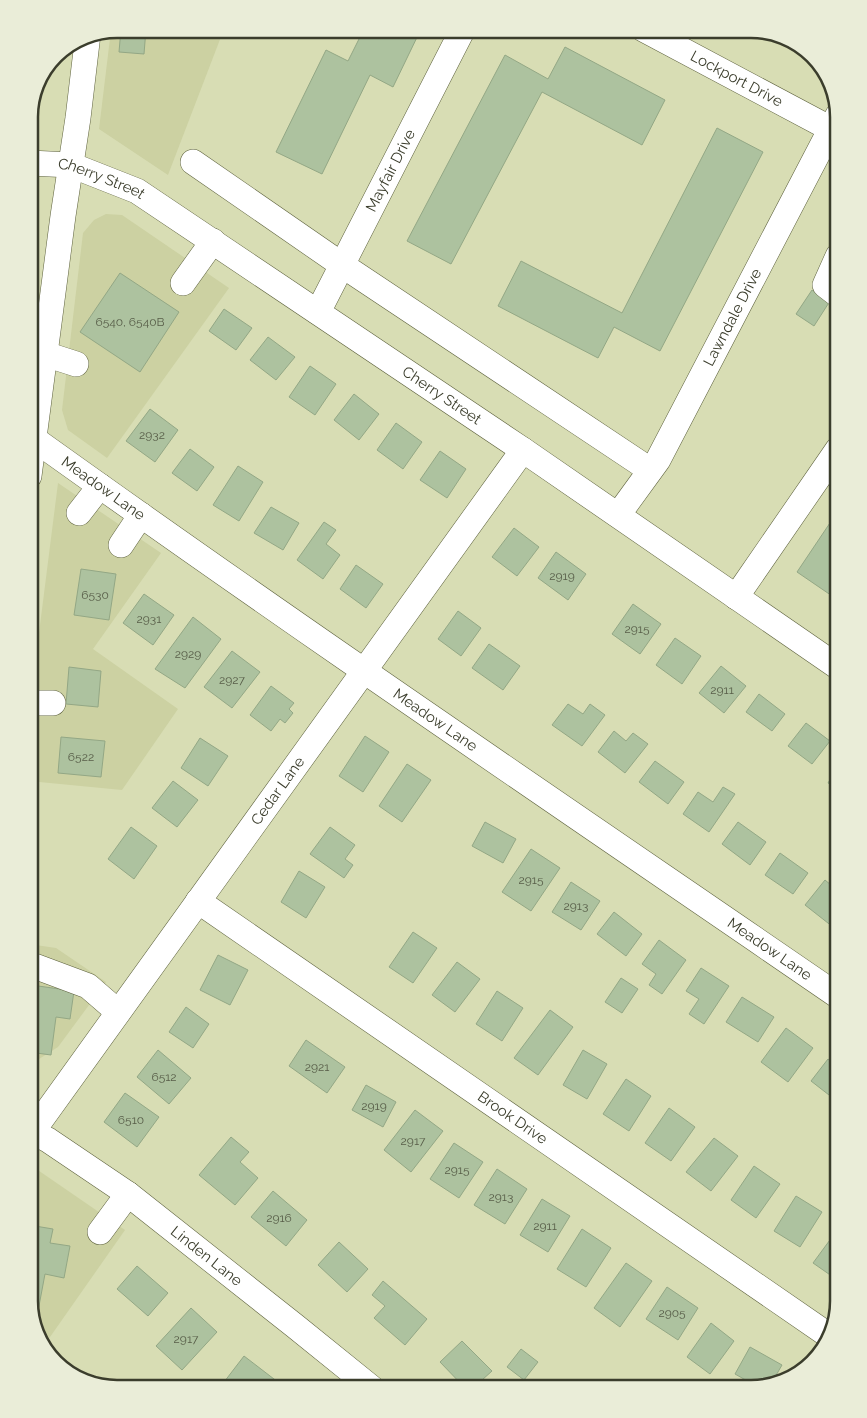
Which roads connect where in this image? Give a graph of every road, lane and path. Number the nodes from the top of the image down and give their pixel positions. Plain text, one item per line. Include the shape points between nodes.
1 (458, 38) edge
2 (661, 38) edge
3 (87, 44) edge
4 (830, 120) edge
5 (830, 130) edge
6 (193, 162) dead end
7 (38, 163) edge
8 (71, 165) junction
9 (212, 241) junction
10 (342, 265) junction
11 (830, 274) edge
12 (183, 284) dead end
13 (830, 288) edge
14 (318, 312) junction
15 (45, 354) junction
16 (76, 364) dead end
17 (38, 408) edge
18 (38, 442) edge
19 (523, 450) junction
20 (830, 465) edge
21 (650, 470) junction
22 (100, 486) junction
23 (79, 513) dead end
24 (141, 515) junction
25 (618, 515) junction
26 (120, 546) dead end
27 (736, 596) junction
28 (830, 661) edge
29 (364, 670) junction
30 (198, 901) junction
31 (38, 967) edge
32 (830, 990) edge
33 (118, 1012) junction
34 (38, 1121) edge
35 (38, 1135) edge
36 (128, 1194) junction
37 (100, 1232) dead end
38 (823, 1332) edge
39 (362, 1380) edge

1 - 10 street, Mayfair Drive
2 - 4 street, Lockport Drive
3 - 8 street
5 - 21 street, Lawndale Drive
6 - 10 street
7 - 8 street, Cherry Street
8 - 9 street, Cherry Street via 137,191
8 - 15 street
9 - 12 street
9 - 14 street, Cherry Street
10 - 14 street, Mayfair Drive
10 - 21 street
11 - 13 street via 825,285
14 - 19 street, Cherry Street
15 - 16 street
15 - 17 street
18 - 22 street, Meadow Lane
19 - 25 street, Cherry Street
19 - 29 street, Cedar Lane
20 - 27 street
21 - 25 street, Lawndale Drive
22 - 23 street
22 - 24 street, Meadow Lane
24 - 26 street
24 - 29 street, Meadow Lane
25 - 27 street, Cherry Street
27 - 28 street, Cherry Street
29 - 30 street, Cedar Lane
29 - 32 street, Meadow Lane
30 - 33 street, Cedar Lane
30 - 38 street, Brook Drive
31 - 33 street via 88,986
33 - 34 street, Cedar Lane
35 - 36 street, Linden Lane
36 - 37 street
36 - 39 street, Linden Lane

